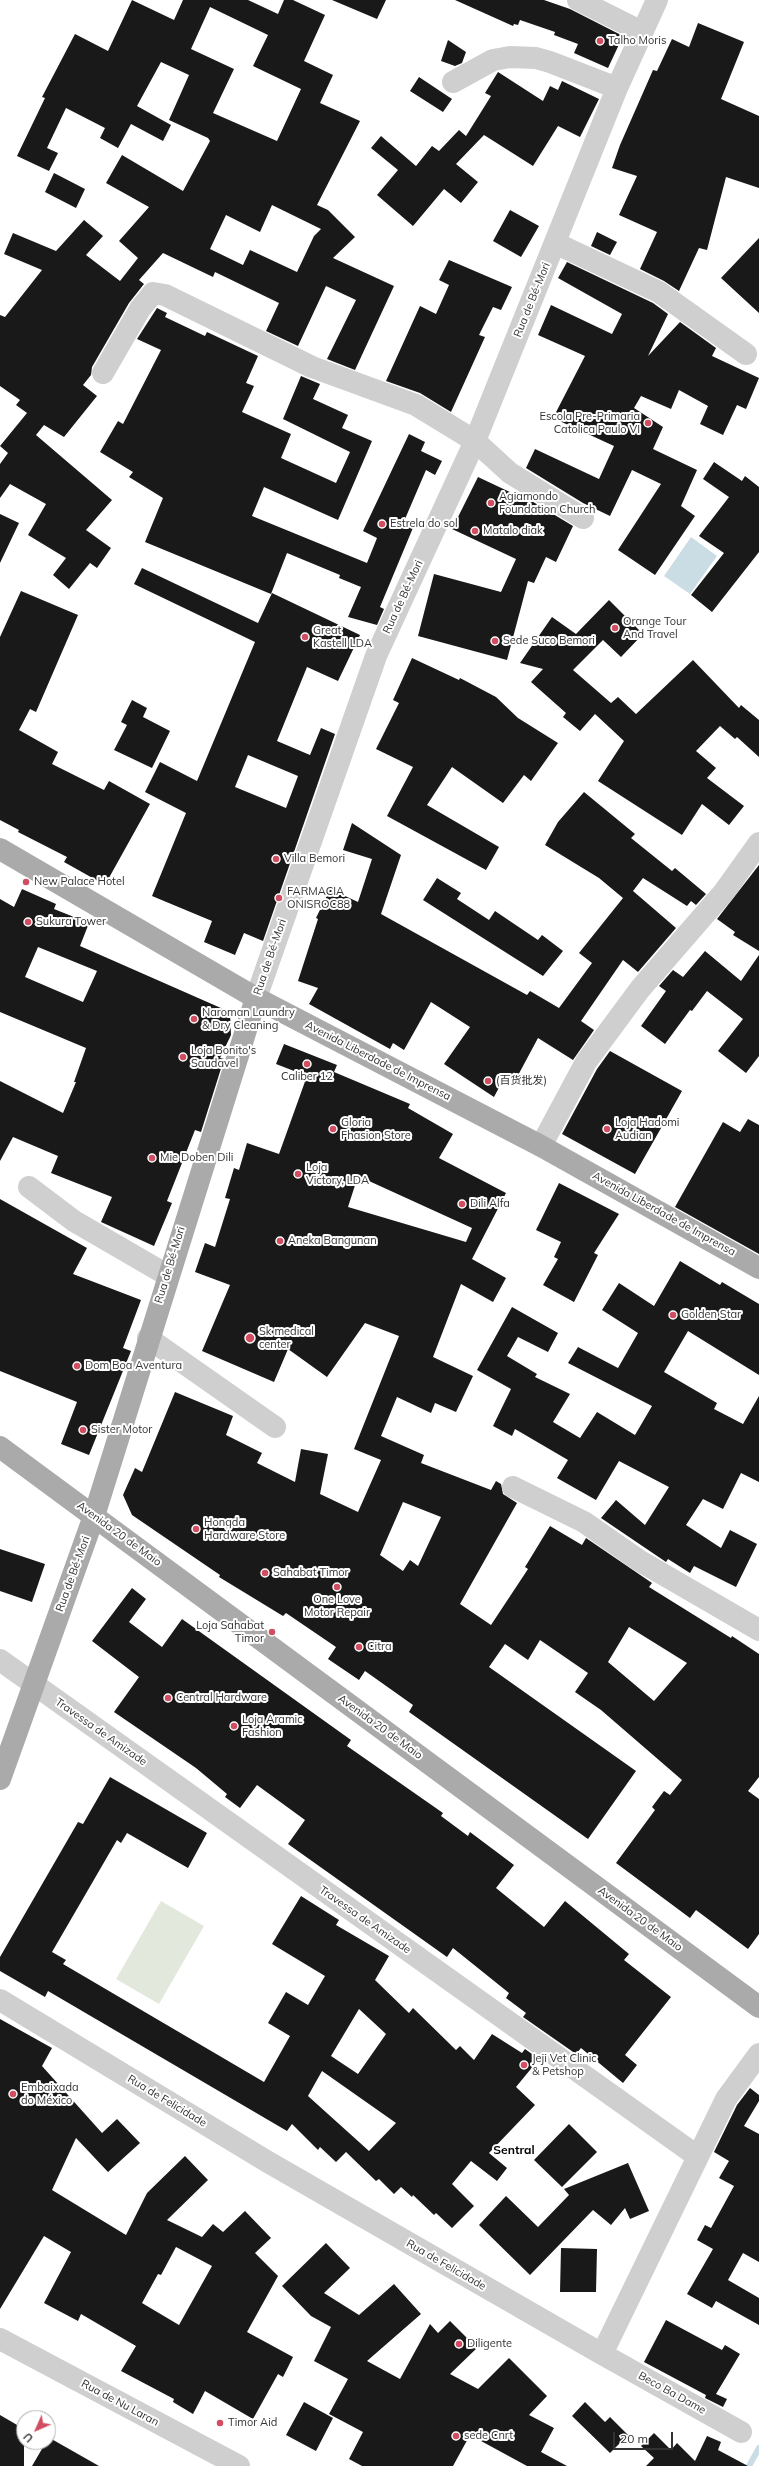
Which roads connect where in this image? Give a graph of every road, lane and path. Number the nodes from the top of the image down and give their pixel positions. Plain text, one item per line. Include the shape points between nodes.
1 (578, 0) edge
2 (657, 0) edge
3 (642, 32) junction
4 (453, 82) dead end
5 (617, 88) junction
6 (555, 243) junction
7 (746, 354) dead end
8 (102, 373) dead end
9 (475, 441) junction
10 (583, 518) dead end
11 (759, 843) edge
12 (0, 849) edge
13 (256, 998) junction
14 (542, 1146) junction
15 (29, 1187) dead end
16 (759, 1268) edge
17 (167, 1275) junction
18 (148, 1338) junction
19 (275, 1427) dead end
20 (0, 1447) edge
21 (514, 1487) dead end
22 (94, 1516) junction
23 (759, 1630) edge
24 (0, 1660) edge
25 (34, 1684) junction
26 (0, 1779) edge
27 (0, 2000) edge
28 (759, 2007) edge
29 (759, 2054) edge
30 (697, 2156) junction
31 (0, 2339) edge
32 (602, 2354) junction
33 (742, 2432) dead end
34 (239, 2466) edge

1 - 3 street
2 - 3 street, Rua de Bé-Mori
3 - 5 street, Rua de Bé-Mori
4 - 5 street via 493,60 510,57 536,58 550,62
5 - 6 street, Rua de Bé-Mori
6 - 7 street via 659,292
6 - 9 street, Rua de Bé-Mori
8 - 9 street via 140,309 153,293 165,295 312,367 416,405
9 - 10 street via 510,474
9 - 13 street, Rua de Bé-Mori via 376,656
11 - 14 street via 724,892 640,988 586,1062
12 - 13 main road, Avenida Liberdade de Imprensa
13 - 14 main road, Avenida Liberdade de Imprensa
13 - 17 main road, Rua de Bé-Mori
14 - 16 main road, Avenida Liberdade de Imprensa
15 - 17 street via 74,1221
17 - 18 main road, Rua de Bé-Mori
18 - 19 street
18 - 22 main road, Rua de Bé-Mori
20 - 22 main road, Avenida 20 de Maio
21 - 23 street via 584,1522 640,1561
22 - 25 main road, Rua de Bé-Mori
22 - 28 main road, Avenida 20 de Maio
24 - 25 street, Travessa de Amizade
25 - 26 main road, Rua de Bé-Mori
25 - 30 street, Travessa de Amizade
27 - 32 street, Rua de Felicidade via 268,2162
29 - 30 street via 726,2099
30 - 32 street
31 - 34 street, Rua de Nu Laran
32 - 33 street, Beco Ba Dame

